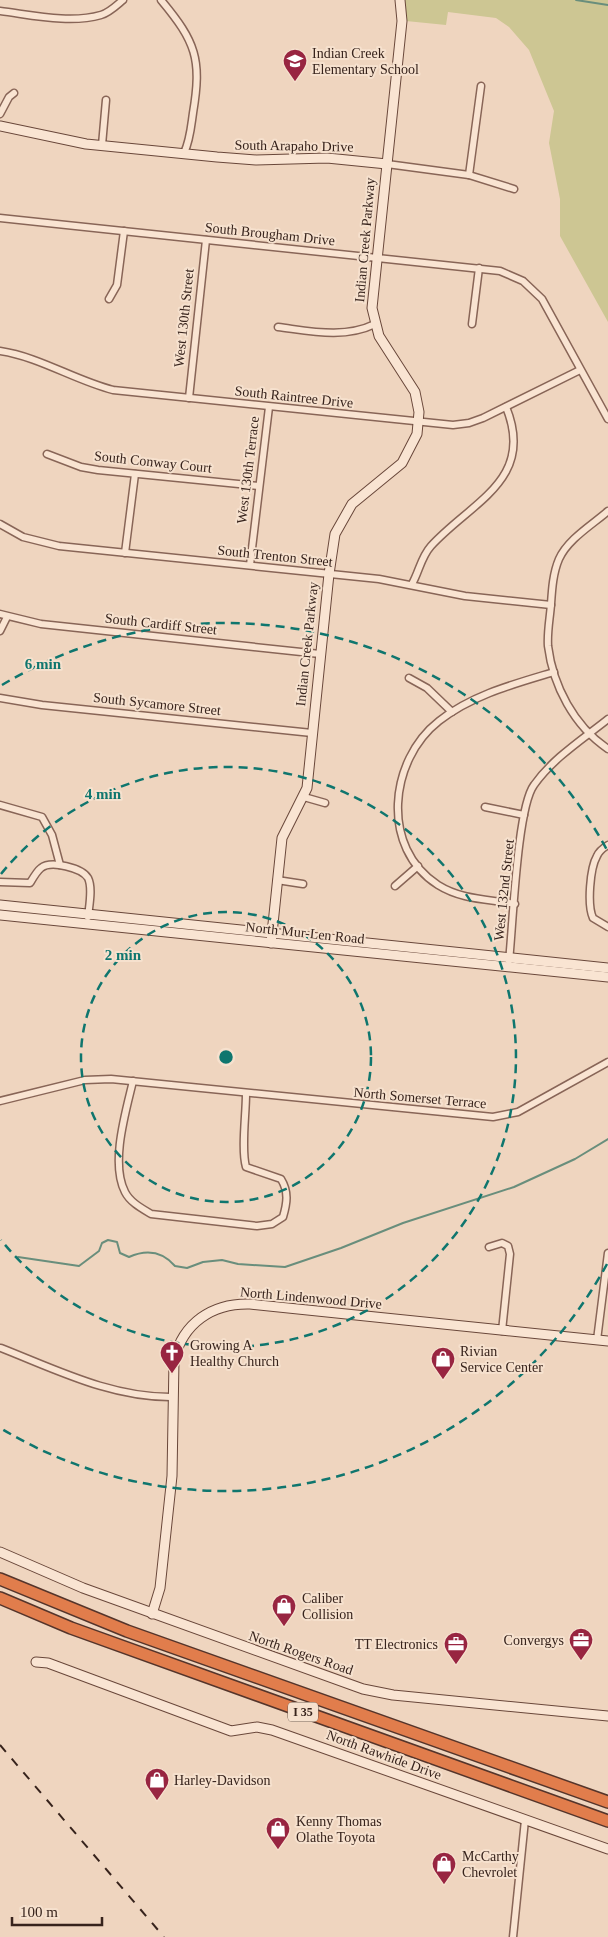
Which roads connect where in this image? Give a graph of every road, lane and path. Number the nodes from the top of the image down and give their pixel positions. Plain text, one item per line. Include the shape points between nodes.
1 (123, 0) edge
2 (162, 0) edge
3 (400, 0) edge
4 (0, 11) edge
5 (481, 86) dead end
6 (14, 93) dead end
7 (106, 100) dead end
8 (0, 114) edge
9 (0, 126) edge
10 (102, 145) junction
11 (184, 153) junction
12 (386, 164) junction
13 (470, 175) junction
14 (514, 189) dead end
15 (0, 218) edge
16 (124, 231) junction
17 (206, 240) junction
18 (377, 258) junction
19 (479, 268) junction
20 (109, 299) dead end
21 (375, 324) junction
22 (472, 324) dead end
23 (278, 327) dead end
24 (0, 352) edge
25 (580, 370) junction
26 (189, 398) junction
27 (269, 407) junction
28 (506, 407) junction
29 (608, 419) edge
30 (418, 422) junction
31 (47, 454) dead end
32 (134, 474) junction
33 (258, 486) junction
34 (608, 511) edge
35 (0, 524) edge
36 (125, 553) junction
37 (250, 565) junction
38 (328, 574) junction
39 (412, 584) junction
40 (551, 605) junction
41 (4, 615) edge
42 (0, 631) edge
43 (320, 654) junction
44 (554, 672) junction
45 (409, 678) dead end
46 (0, 698) edge
47 (452, 712) junction
48 (608, 719) edge
49 (312, 733) junction
50 (590, 734) junction
51 (608, 749) edge
52 (304, 797) junction
53 (325, 803) dead end
54 (0, 805) edge
55 (484, 807) dead end
56 (524, 815) junction
57 (608, 845) edge
58 (60, 865) junction
59 (418, 866) junction
60 (276, 880) junction
61 (0, 882) edge
62 (303, 884) dead end
63 (395, 886) dead end
64 (514, 904) junction
65 (0, 905) edge
66 (0, 915) edge
67 (88, 919) junction
68 (608, 927) edge
69 (272, 932) junction
70 (271, 943) junction
71 (509, 962) junction
72 (608, 968) edge
73 (608, 977) edge
74 (608, 1062) edge
75 (133, 1081) junction
76 (246, 1094) junction
77 (0, 1101) edge
78 (489, 1247) dead end
79 (608, 1253) edge
80 (502, 1331) junction
81 (598, 1340) junction
82 (608, 1341) edge
83 (1, 1348) edge
84 (173, 1397) junction
85 (0, 1552) edge
86 (0, 1579) edge
87 (0, 1598) edge
88 (152, 1614) junction
89 (36, 1662) dead end
90 (608, 1716) edge
91 (608, 1802) edge
92 (525, 1820) junction
93 (608, 1821) edge
94 (608, 1849) edge
95 (513, 1937) edge

1 - 4 street via 102,15 87,17
2 - 11 street via 185,31 197,60 198,86
3 - 12 street, Indian Creek Parkway via 402,21
5 - 13 street
6 - 8 street via 8,97
7 - 10 street
9 - 10 street, South Arapaho Drive
10 - 11 street, South Arapaho Drive
11 - 12 street, South Arapaho Drive via 236,159 326,158
12 - 13 street, South Arapaho Drive
12 - 18 street, Indian Creek Parkway
13 - 14 street, South Arapaho Drive
15 - 16 street, South Brougham Drive
16 - 17 street, South Brougham Drive
16 - 20 street via 117,285
17 - 18 street, South Brougham Drive
17 - 26 street, West 130th Street
18 - 19 street, South Brougham Drive
18 - 21 street, Indian Creek Parkway via 372,308
19 - 22 street
19 - 25 street, South Brougham Drive via 509,274 537,292
21 - 23 street via 340,333
21 - 30 street, Indian Creek Parkway via 385,346 416,392
24 - 26 street, South Raintree Drive via 28,358 106,389
25 - 28 street, South Raintree Drive
25 - 29 street, South Brougham Drive
26 - 27 street, South Raintree Drive
27 - 30 street, South Raintree Drive
27 - 33 street, West 130th Terrace
28 - 30 street, South Raintree Drive via 469,423
28 - 39 street via 514,440 506,472 492,491 429,548
30 - 38 street, Indian Creek Parkway via 412,447 402,463 352,504 345,515 336,534
31 - 32 street, South Conway Court via 82,467
32 - 33 street, South Conway Court
32 - 36 street
33 - 37 street, West 130th Terrace
34 - 40 street via 562,553 555,570
35 - 36 street, South Trenton Street via 23,538 42,543
36 - 37 street, South Trenton Street
37 - 38 street, South Trenton Street
38 - 39 street, South Trenton Street
38 - 43 street, Indian Creek Parkway
39 - 40 street, South Trenton Street via 465,596
40 - 44 street via 548,645
41 - 42 street
41 - 43 street, South Cardiff Street via 41,624
43 - 49 street, Indian Creek Parkway
44 - 47 street via 501,688
44 - 50 street via 562,696
45 - 47 street via 427,688
46 - 49 street, South Sycamore Street
47 - 59 street via 421,737 399,785 397,810 400,830
48 - 50 street, West 132nd Street
49 - 52 street, Indian Creek Parkway
50 - 51 street
50 - 56 street, West 132nd Street via 534,785
52 - 53 street
52 - 60 street, Indian Creek Parkway via 282,838
54 - 58 street via 42,817 52,835
55 - 56 street
56 - 64 street, West 132nd Street
57 - 68 street via 596,856 589,903 593,918
58 - 61 street via 41,868 30,883
58 - 67 street via 85,875 89,880
59 - 63 street
59 - 64 street via 431,880 457,894
60 - 62 street
60 - 69 street, Indian Creek Parkway
64 - 71 street, West 132nd Street
65 - 67 street, North Mur-Len Road
66 - 67 street, North Mur-Len Road
67 - 69 street, North Mur-Len Road
67 - 70 street, North Mur-Len Road
69 - 70 street, Indian Creek Parkway
69 - 71 street, North Mur-Len Road
70 - 71 street, North Mur-Len Road
71 - 72 street, North Mur-Len Road
71 - 73 street, North Mur-Len Road
74 - 76 street, North Somerset Terrace via 518,1112 493,1118
75 - 76 street, North Somerset Terrace
75 - 76 street via 124,1118 119,1166 125,1193 136,1205 151,1214 257,1226 272,1224 283,1217 287,1204 286,1188 281,1179 246,1167 242,1154
75 - 77 street, North Somerset Terrace via 85,1080
78 - 80 street via 502,1243 508,1246 510,1254
79 - 81 street
80 - 81 street, North Lindenwood Drive
80 - 84 street, North Lindenwood Drive via 250,1304 227,1305 206,1314 182,1338 174,1360
81 - 82 street, North Lindenwood Drive
83 - 84 street via 122,1393
84 - 88 street, North Lindenwood Drive via 172,1476 159,1595
85 - 88 street, North Rogers Road
86 - 91 highway, I 35 via 127,1631
87 - 93 highway, I 35 via 89,1635
88 - 90 street, North Rogers Road via 379,1693
89 - 92 street, North Rawhide Drive via 48,1663 230,1731 257,1727 272,1730
92 - 94 street, North Rawhide Drive
92 - 95 street

